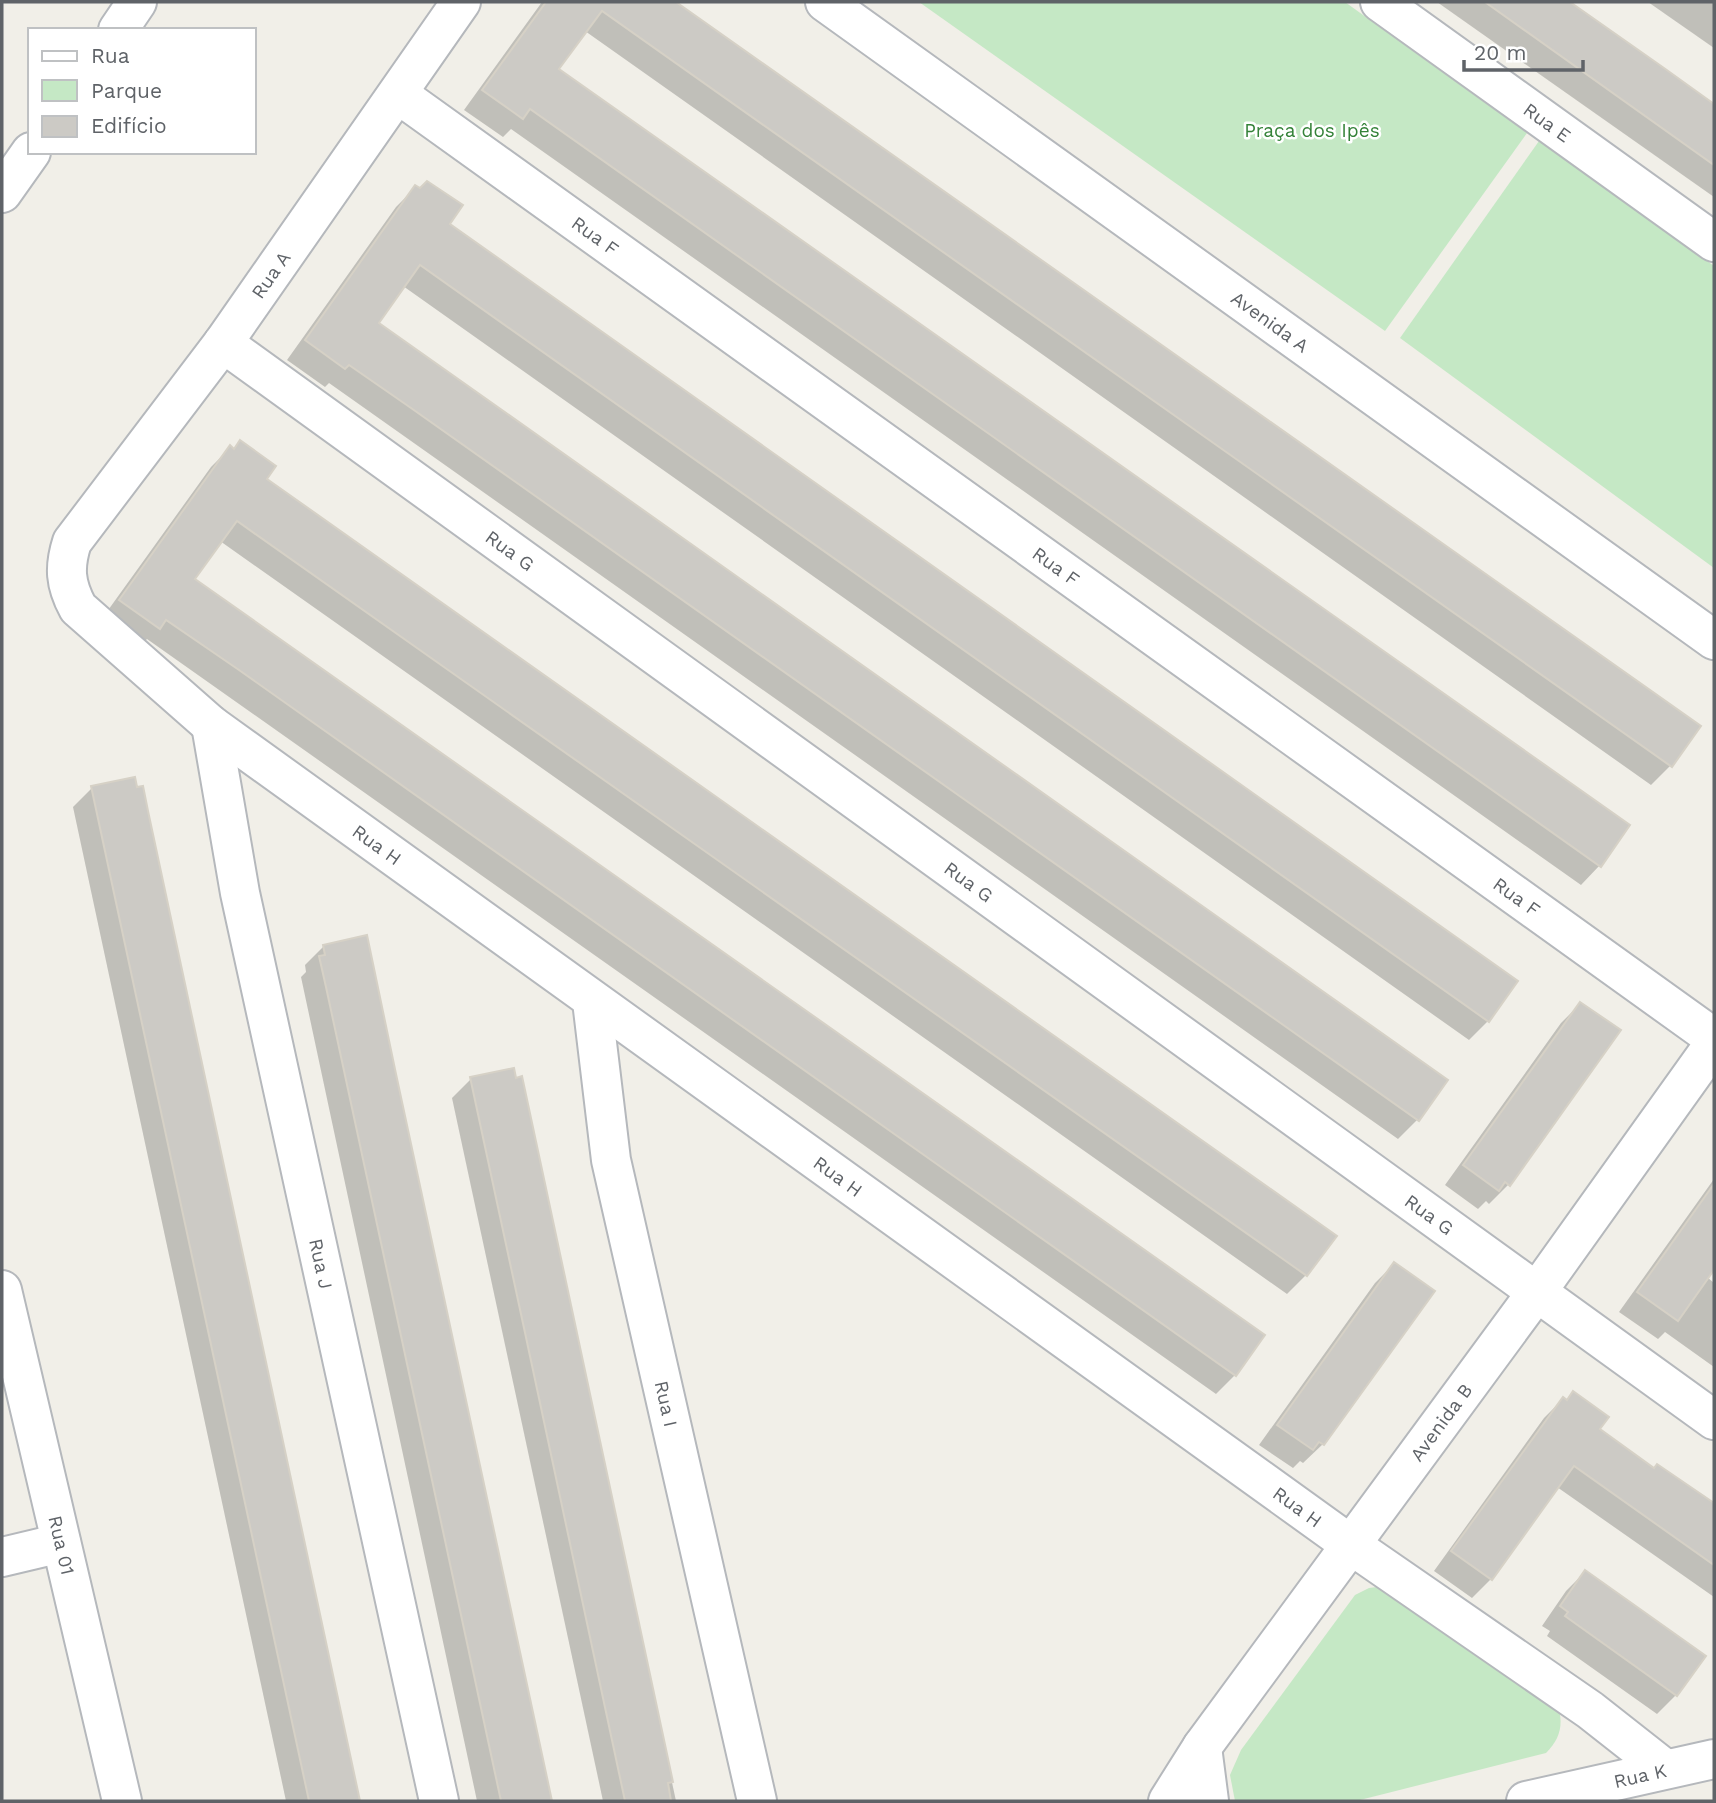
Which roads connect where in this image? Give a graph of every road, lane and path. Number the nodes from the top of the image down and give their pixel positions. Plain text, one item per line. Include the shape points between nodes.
1 (137, 2) edge
2 (461, 2) edge
3 (825, 2) edge
4 (1380, 2) edge
5 (119, 28) edge
6 (398, 94) junction
7 (30, 154) edge
8 (2, 193) edge
9 (1714, 242) edge
10 (223, 343) junction
11 (72, 542) joint
12 (1714, 640) edge
13 (211, 725) junction
14 (592, 1001) junction
15 (1714, 1038) edge
16 (1714, 1044) edge
17 (2, 1290) edge
18 (1536, 1293) junction
19 (1714, 1420) edge
20 (61, 1544) junction
21 (1351, 1545) junction
22 (2, 1557) edge
23 (1202, 1747) junction
24 (1714, 1759) edge
25 (1665, 1769) junction
26 (122, 1801) edge
27 (439, 1801) edge
28 (757, 1801) edge
29 (1168, 1801) edge
30 (1209, 1801) edge
31 (1526, 1801) edge

1 - 5 street
2 - 6 street, Rua A
3 - 12 street, Avenida A
4 - 9 street, Rua E
6 - 10 street, Rua A
6 - 15 street, Rua F
7 - 8 street
10 - 11 street, Rua A
10 - 18 street, Rua G
11 - 13 street, Rua H via 65,566 68,589 78,608
13 - 14 street, Rua H
13 - 27 street, Rua J via 240,893
14 - 21 street, Rua H
14 - 28 street, Rua I via 611,1160
16 - 18 street, Avenida B
17 - 20 street, Rua 01
18 - 19 street, Rua G
18 - 21 street, Avenida B
20 - 22 street
20 - 26 street, Rua 01
21 - 23 street, Avenida B
21 - 25 street, Rua H via 1590,1710
23 - 29 street, Avenida B
23 - 30 street
24 - 25 street, Rua K
25 - 31 street, Rua K

